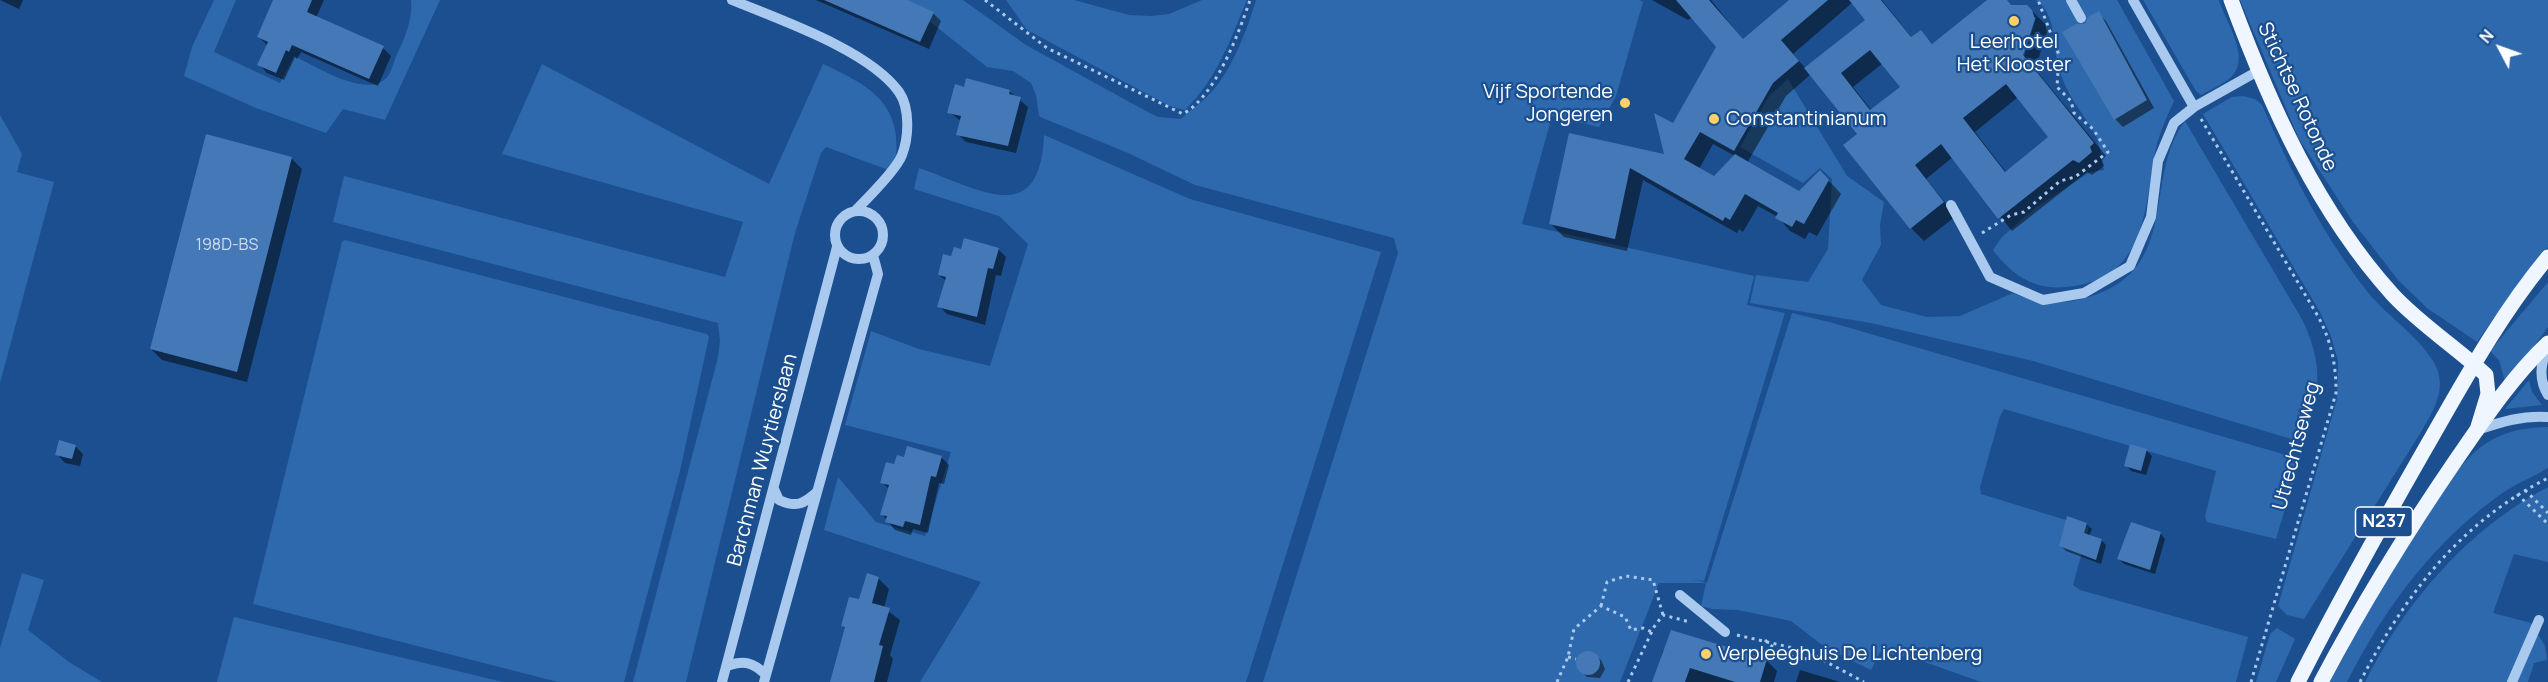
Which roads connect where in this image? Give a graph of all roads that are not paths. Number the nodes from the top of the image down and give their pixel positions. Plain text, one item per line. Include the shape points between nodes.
1 (732, 0) edge
2 (2071, 0) edge
3 (2133, 0) edge
4 (2231, 0) edge
5 (2081, 18) dead end
6 (2258, 71) junction
7 (2194, 107) junction
8 (1951, 205) dead end
9 (855, 211) junction
10 (837, 247) junction
11 (873, 255) junction
12 (2548, 257) edge
13 (2548, 344) edge
14 (2474, 364) junction
15 (2548, 395) edge
16 (2548, 417) edge
17 (2477, 430) junction
18 (774, 489) junction
19 (817, 492) junction
20 (1680, 595) dead end
21 (2539, 620) dead end
22 (1725, 632) road end
23 (727, 666) junction
24 (765, 679) edge
25 (722, 682) edge
26 (2298, 682) edge
27 (2321, 682) edge
28 (2512, 682) edge

1 - 9 street via 819,37 877,69 900,94 908,118 902,156
2 - 5 street
3 - 7 street
4 - 6 main road, Stichtse Rotonde
6 - 7 street
6 - 14 main road, Stichtse Rotonde via 2326,204 2368,266 2414,316
7 - 8 street via 2174,123 2158,161 2151,217 2130,266 2084,293 2043,300 1990,277
9 - 10 street via 839,220 834,233
9 - 11 street via 865,211 877,218 883,230 882,244
10 - 11 street via 853,259
10 - 18 street, Barchman Wuytierslaan
11 - 19 street via 878,274
12 - 14 main road, N237
13 - 15 street via 2541,375
13 - 17 main road, N237 via 2529,361
14 - 17 main road, Stichtse Rotonde via 2486,375 2489,385
14 - 26 main road, N237 via 2340,598
16 - 17 street via 2507,420
17 - 27 main road, N237 via 2406,532
18 - 19 street via 779,500 792,506 805,503
18 - 23 street, Barchman Wuytierslaan
19 - 24 street
20 - 22 street
21 - 28 street
23 - 24 street via 741,661 756,665
23 - 25 street, Barchman Wuytierslaan

